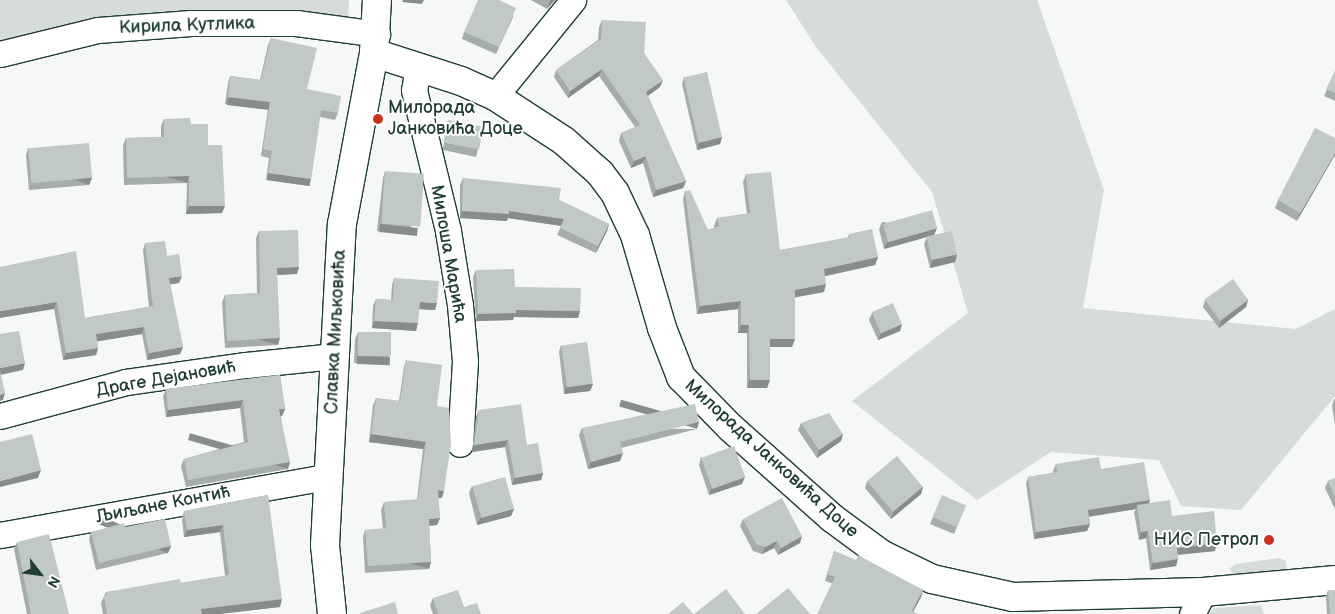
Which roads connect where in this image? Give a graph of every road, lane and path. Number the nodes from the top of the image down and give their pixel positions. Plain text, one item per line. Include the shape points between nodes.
1 (377, 0) edge
2 (574, 0) edge
3 (375, 43) junction
4 (0, 54) edge
5 (418, 66) junction
6 (495, 96) junction
7 (335, 356) junction
8 (0, 416) edge
9 (460, 444) dead end
10 (327, 477) junction
11 (0, 535) edge
12 (1335, 580) edge
13 (1198, 603) edge
14 (332, 614) edge

1 - 3 street
2 - 6 street
3 - 4 street, Кирила Кутлика via 296,23 191,23 98,30
3 - 5 street, Милорада Јанковића Доце
3 - 7 street, Славка Миљковића via 342,224
5 - 6 street, Милорада Јанковића Доце
5 - 9 street, Милоша Марића via 414,84 417,107 448,231 460,305 465,360
6 - 13 street, Милорада Јанковића Доце via 564,141 600,172 615,193 635,236 662,328 681,377 731,428 856,538 915,572 988,594
7 - 8 street, Драге Дејановић via 265,362 126,382
7 - 10 street, Славка Миљковића
10 - 11 street, Љиљане Контић
10 - 14 street, Славка Миљковића via 325,545
12 - 13 street, Милорада Јанковића Доце

